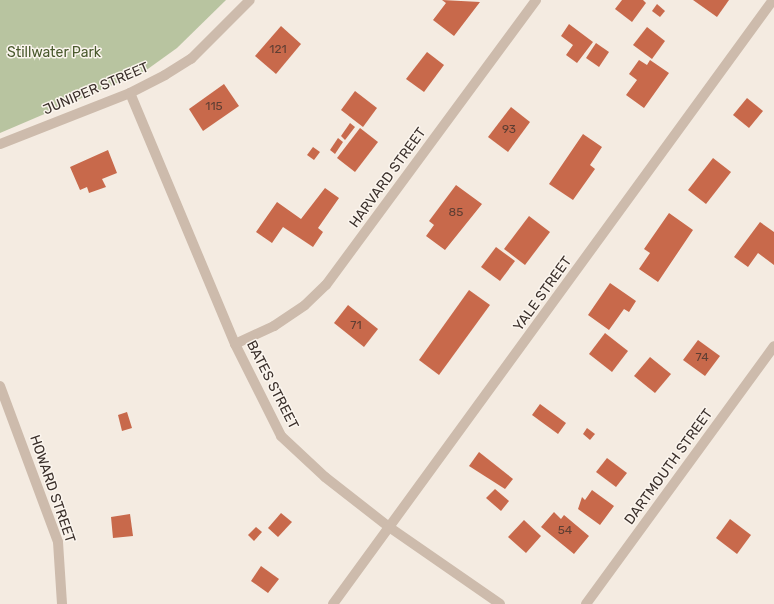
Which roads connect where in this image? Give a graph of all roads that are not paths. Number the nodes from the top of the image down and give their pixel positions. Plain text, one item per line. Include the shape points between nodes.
1 (250, 0) edge
2 (536, 0) edge
3 (773, 0) edge
4 (130, 93) junction
5 (0, 144) edge
6 (236, 344) junction
7 (774, 346) edge
8 (0, 386) edge
9 (389, 527) junction
10 (62, 604) edge
11 (332, 604) edge
12 (500, 604) edge
13 (586, 604) edge

1 - 4 street, JUNIPER STREET via 191,59
2 - 6 street, HARVARD STREET via 326,285 305,305 274,326
3 - 9 street, YALE STREET
4 - 5 street, JUNIPER STREET
4 - 6 street, BATES STREET
6 - 9 street, BATES STREET via 281,436 326,477
7 - 13 street, DARTMOUTH STREET
8 - 10 street, HOWARD STREET via 58,542
9 - 11 street, YALE STREET
9 - 12 street, BATES STREET

